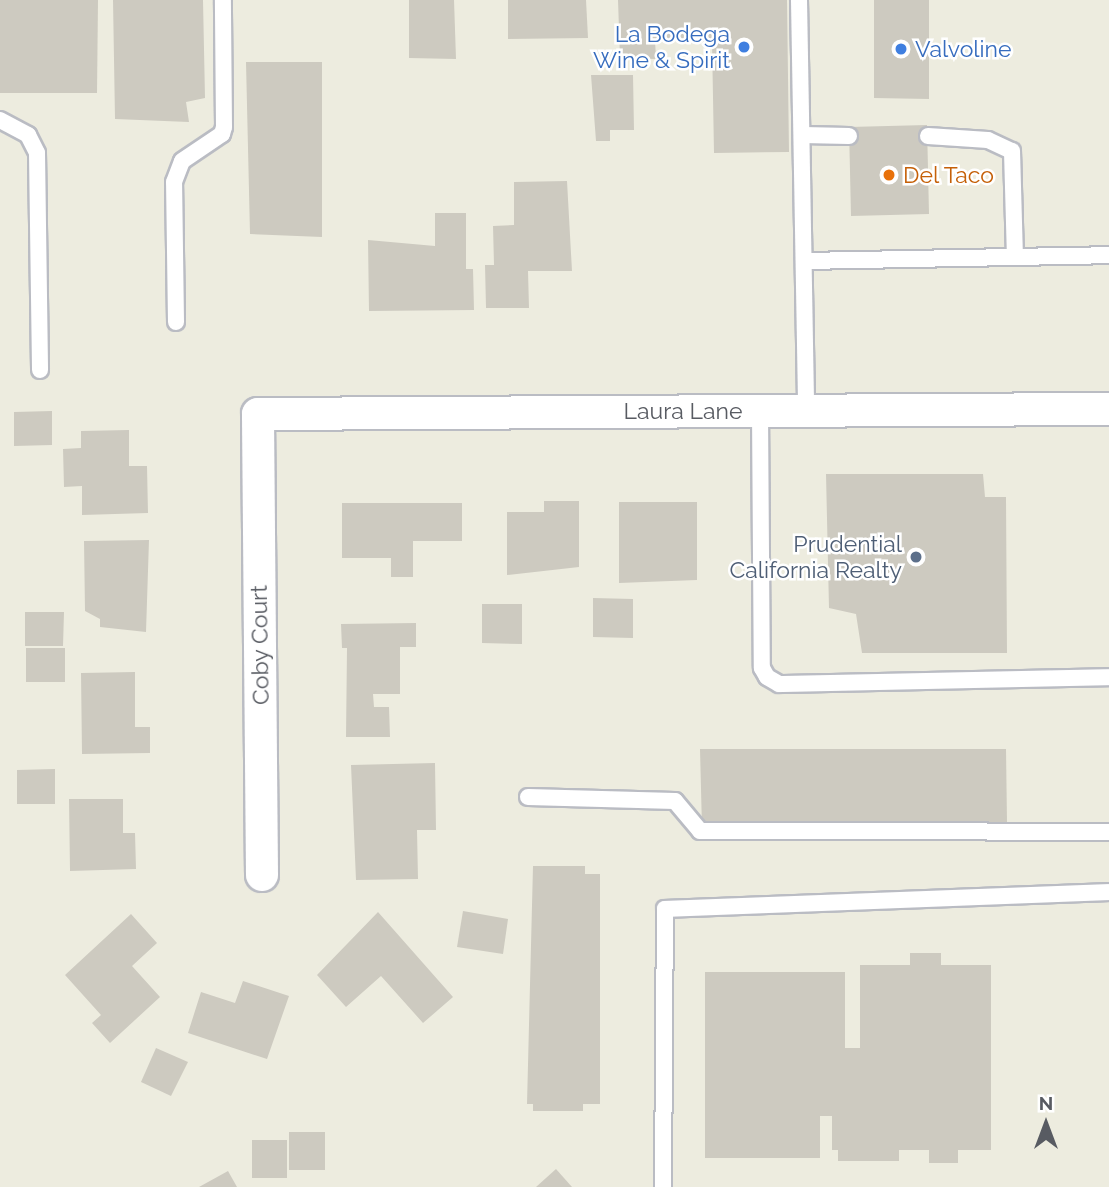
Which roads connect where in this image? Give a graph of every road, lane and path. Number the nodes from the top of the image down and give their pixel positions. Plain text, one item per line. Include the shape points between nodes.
1 (223, 0) edge
2 (799, 0) edge
3 (0, 120) edge
4 (803, 135) junction
5 (849, 136) dead end
6 (928, 136) dead end
7 (1109, 255) edge
8 (1015, 257) junction
9 (805, 261) junction
10 (176, 322) dead end
11 (40, 370) dead end
12 (1109, 409) edge
13 (760, 411) junction
14 (806, 411) junction
15 (258, 414) joint
16 (1109, 677) edge
17 (528, 797) dead end
18 (1109, 832) edge
19 (262, 876) dead end
20 (1109, 892) edge
21 (663, 1187) edge

1 - 10 lane via 224,127 222,134 182,161 174,182
2 - 4 lane
3 - 11 lane via 28,135 37,153
4 - 5 lane
4 - 9 lane
6 - 8 lane via 988,140 1012,151
7 - 8 lane
8 - 9 lane
9 - 14 lane
12 - 14 street, Laura Lane
13 - 14 street, Laura Lane
13 - 15 street, Laura Lane
13 - 16 lane via 762,667 767,677 779,684
15 - 19 street, Coby Court
17 - 18 lane via 675,801 700,831
20 - 21 lane via 665,909

